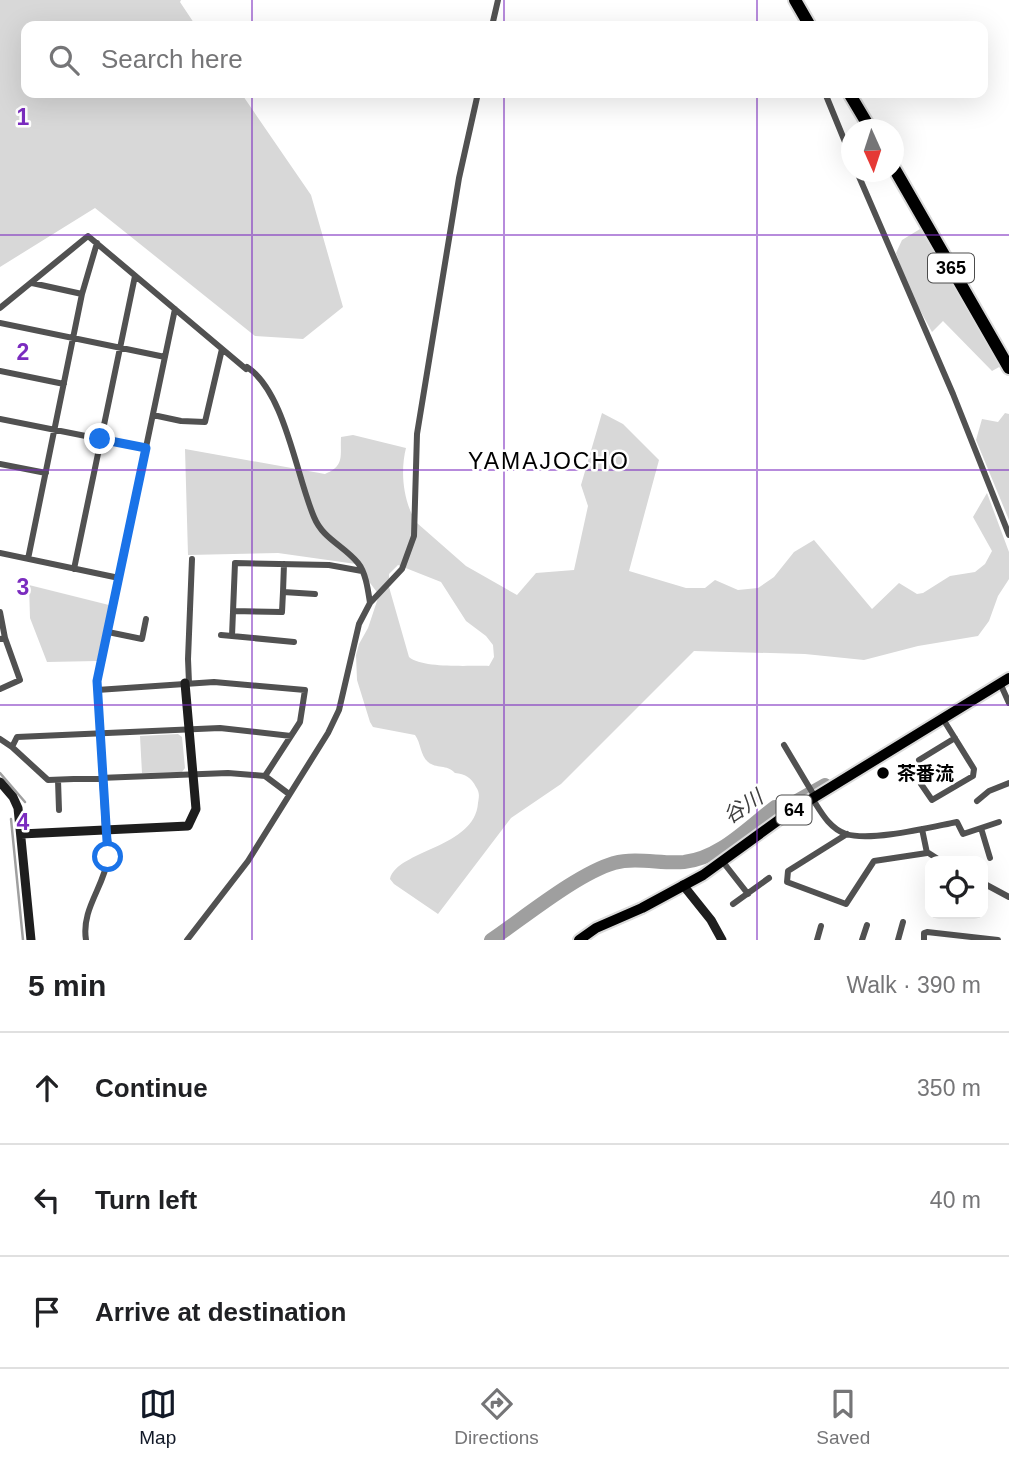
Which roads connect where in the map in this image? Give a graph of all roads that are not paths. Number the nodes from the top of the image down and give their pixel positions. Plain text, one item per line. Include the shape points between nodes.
1 (498, 0) edge
2 (796, 2) edge
3 (493, 21) edge
4 (802, 21) edge
5 (807, 21) edge
6 (477, 98) edge
7 (827, 98) edge
8 (852, 98) edge
9 (864, 119) edge
10 (841, 132) edge
11 (861, 182) edge
12 (902, 182) edge
13 (97, 243) junction
14 (135, 276) junction
15 (32, 283) junction
16 (82, 293) junction
17 (0, 308) edge
18 (175, 309) junction
19 (0, 323) edge
20 (74, 339) junction
21 (119, 348) junction
22 (222, 349) junction
23 (165, 357) junction
24 (1009, 368) edge
25 (0, 371) edge
26 (64, 384) junction
27 (153, 415) junction
28 (0, 419) edge
29 (55, 430) junction
30 (100, 439) junction
31 (146, 448) junction
32 (0, 464) edge
33 (46, 473) junction
34 (1009, 535) edge
35 (0, 554) edge
36 (28, 559) junction
37 (192, 559) dead end
38 (284, 564) junction
39 (74, 569) junction
40 (362, 571) junction
41 (119, 578) junction
42 (283, 592) junction
43 (315, 594) dead end
44 (370, 603) junction
45 (233, 611) junction
46 (0, 612) edge
47 (146, 619) dead end
48 (108, 632) junction
49 (221, 635) dead end
50 (232, 636) junction
51 (3, 639) edge
52 (295, 642) dead end
53 (1005, 681) edge
54 (187, 683) junction
55 (0, 689) edge
56 (97, 690) junction
57 (1009, 703) edge
58 (943, 719) junction
59 (189, 729) junction
60 (99, 733) junction
61 (291, 736) junction
62 (955, 738) junction
63 (0, 739) edge
64 (784, 745) dead end
65 (12, 747) junction
66 (919, 760) dead end
67 (194, 775) junction
68 (265, 776) junction
69 (102, 778) junction
70 (58, 780) junction
71 (0, 782) edge
72 (1009, 783) edge
73 (921, 784) dead end
74 (289, 794) junction
75 (813, 795) junction
76 (977, 801) dead end
77 (59, 810) dead end
78 (999, 822) dead end
79 (981, 828) junction
80 (106, 829) junction
81 (922, 830) junction
82 (21, 834) junction
83 (847, 834) junction
84 (927, 852) junction
85 (933, 856) edge
86 (990, 858) dead end
87 (723, 862) junction
88 (769, 878) dead end
89 (683, 885) junction
90 (988, 886) edge
91 (748, 894) junction
92 (1009, 897) edge
93 (733, 904) dead end
94 (903, 922) dead end
95 (866, 925) dead end
96 (821, 926) dead end
97 (30, 940) edge
98 (86, 940) edge
99 (187, 940) edge
100 (579, 940) edge
101 (722, 940) edge
102 (817, 940) edge
103 (862, 940) edge
104 (898, 940) edge
105 (924, 940) edge
106 (998, 940) edge

1 - 3 street
2 - 4 street
2 - 5 highway
6 - 44 street via 417,433 414,536 402,569
7 - 10 street
8 - 9 highway
11 - 34 street
12 - 24 highway, 365
13 - 14 street
13 - 15 street via 88,236
13 - 16 street
14 - 18 street
14 - 21 street
15 - 16 street
15 - 17 street
16 - 20 street
18 - 22 street
18 - 23 street
19 - 20 street
20 - 21 street
20 - 26 street
21 - 23 street
21 - 30 street
22 - 27 street via 205,422
22 - 40 street via 265,386 284,419 318,527
23 - 27 street
25 - 26 street
26 - 29 street
27 - 31 street
28 - 29 street
29 - 30 street
29 - 33 street
30 - 31 street
30 - 39 street
31 - 41 street
32 - 33 street
33 - 36 street
35 - 36 street
36 - 39 street
37 - 54 street
38 - 40 street
38 - 42 street
38 - 45 street via 235,563
39 - 41 street
40 - 44 street
41 - 48 street
42 - 43 street
42 - 45 street via 282,612
44 - 74 street via 354,639 339,710
45 - 50 street
46 - 51 street
47 - 48 street via 142,639
48 - 56 street
49 - 50 street
50 - 52 street
51 - 55 street via 20,680
53 - 57 street
53 - 58 main road, 64
54 - 56 street
54 - 59 street
54 - 61 street via 305,690 300,722
56 - 60 street
58 - 62 street
58 - 75 main road, 64
59 - 60 street
59 - 61 street
59 - 67 street
60 - 65 street via 17,737
60 - 69 street
61 - 68 street
62 - 66 street
62 - 73 street via 974,769 973,776 932,800
63 - 65 street
64 - 75 street
65 - 70 street via 48,780
67 - 68 street
67 - 69 street
67 - 80 street via 197,809 188,826
68 - 74 street
69 - 70 street
69 - 80 street
70 - 77 street
71 - 82 street via 18,808
72 - 76 street
74 - 99 street via 248,861
75 - 83 street via 826,820
75 - 87 main road, 64
78 - 79 street
79 - 81 street via 963,834 957,822
79 - 86 street
80 - 82 street
80 - 98 street via 108,861 89,908
81 - 83 street
81 - 84 street
82 - 97 street
83 - 84 street via 788,871 787,882 846,904 874,861
84 - 85 street
87 - 89 main road, 64
87 - 91 street
88 - 91 street
89 - 100 main road, 64
89 - 101 street
90 - 92 street
91 - 93 street
94 - 104 street
95 - 103 street
96 - 102 street
105 - 106 street via 927,932

